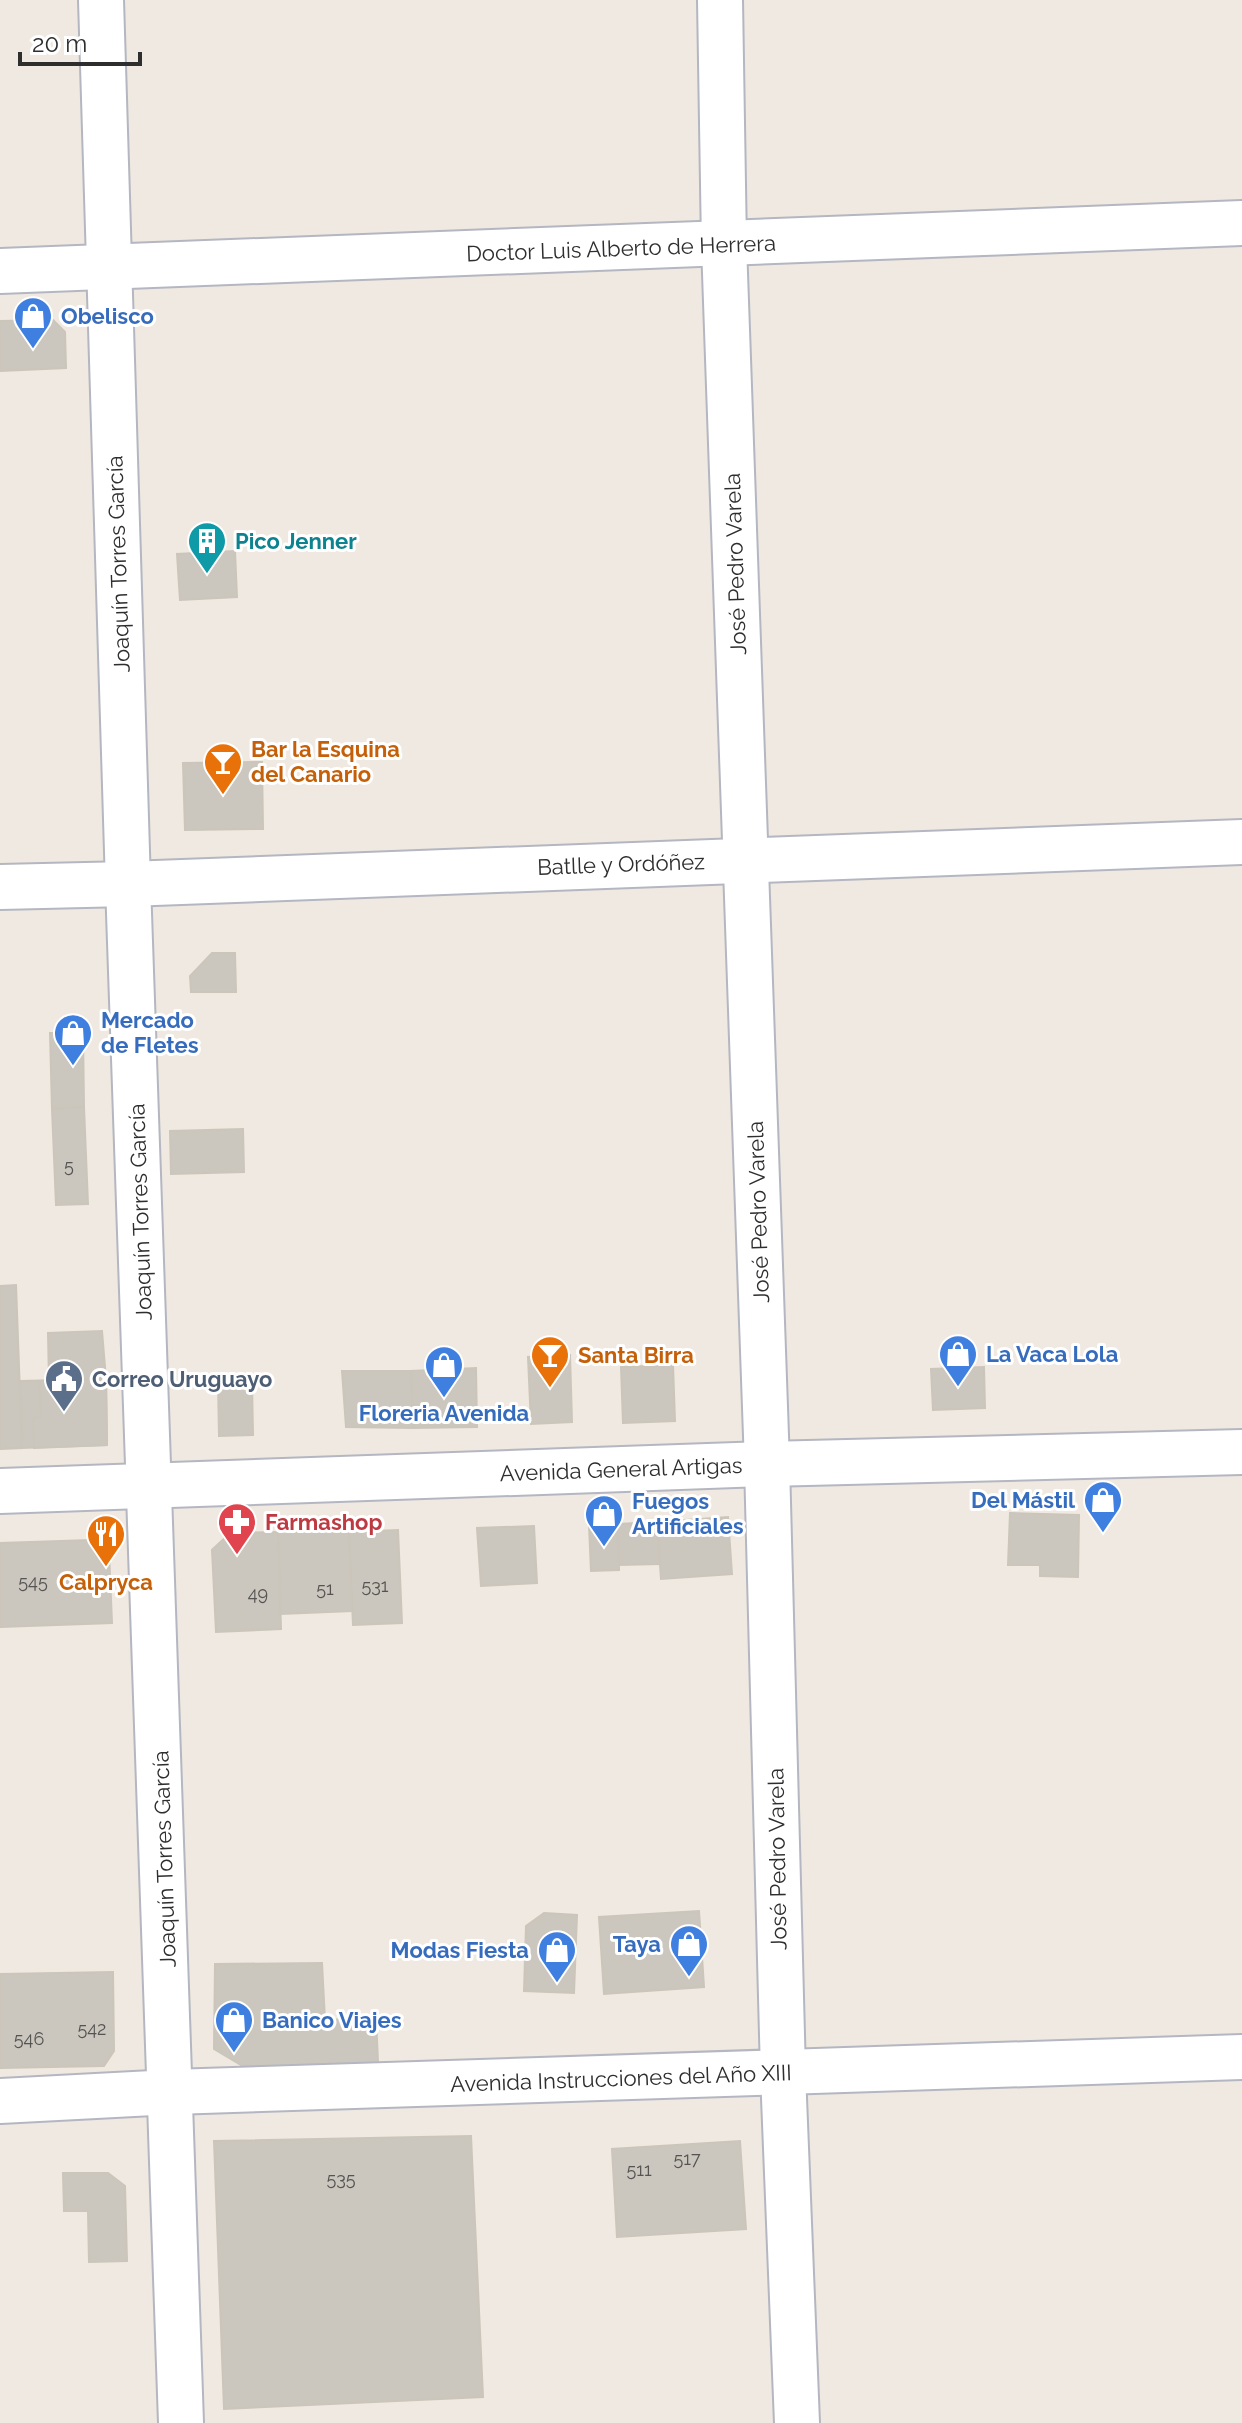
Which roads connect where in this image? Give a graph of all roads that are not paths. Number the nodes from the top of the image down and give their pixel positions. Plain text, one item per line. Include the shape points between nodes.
1 (101, 0) edge
2 (720, 0) edge
3 (1242, 223) edge
4 (724, 245) junction
5 (109, 268) junction
6 (0, 271) edge
7 (1242, 842) edge
8 (745, 859) junction
9 (128, 884) junction
10 (0, 887) edge
11 (1242, 1452) edge
12 (767, 1464) junction
13 (150, 1485) junction
14 (0, 1491) edge
15 (1242, 2057) edge
16 (783, 2073) junction
17 (172, 2092) junction
18 (0, 2101) edge
19 (181, 2423) edge
20 (797, 2423) edge

1 - 5 street, Joaquín Torres García
2 - 4 street, José Pedro Varela
3 - 4 street, Doctor Luis Alberto de Herrera
4 - 5 street, Doctor Luis Alberto de Herrera
4 - 8 street, José Pedro Varela
5 - 6 street, Doctor Luis Alberto de Herrera
5 - 9 street, Joaquín Torres García
7 - 8 street, Batlle y Ordóñez
8 - 9 street, Batlle y Ordóñez
8 - 12 street, José Pedro Varela
9 - 10 street, Batlle y Ordóñez
9 - 13 street, Joaquín Torres García
11 - 12 street, Avenida General Artigas
12 - 13 street, Avenida General Artigas
12 - 16 street, José Pedro Varela
13 - 14 street, Avenida General Artigas
13 - 17 street, Joaquín Torres García
15 - 16 street, Avenida Instrucciones del Año XIII
16 - 17 street, Avenida Instrucciones del Año XIII
16 - 20 street, José Pedro Varela
17 - 18 street, Avenida Instrucciones del Año XIII
17 - 19 street, Joaquín Torres García

